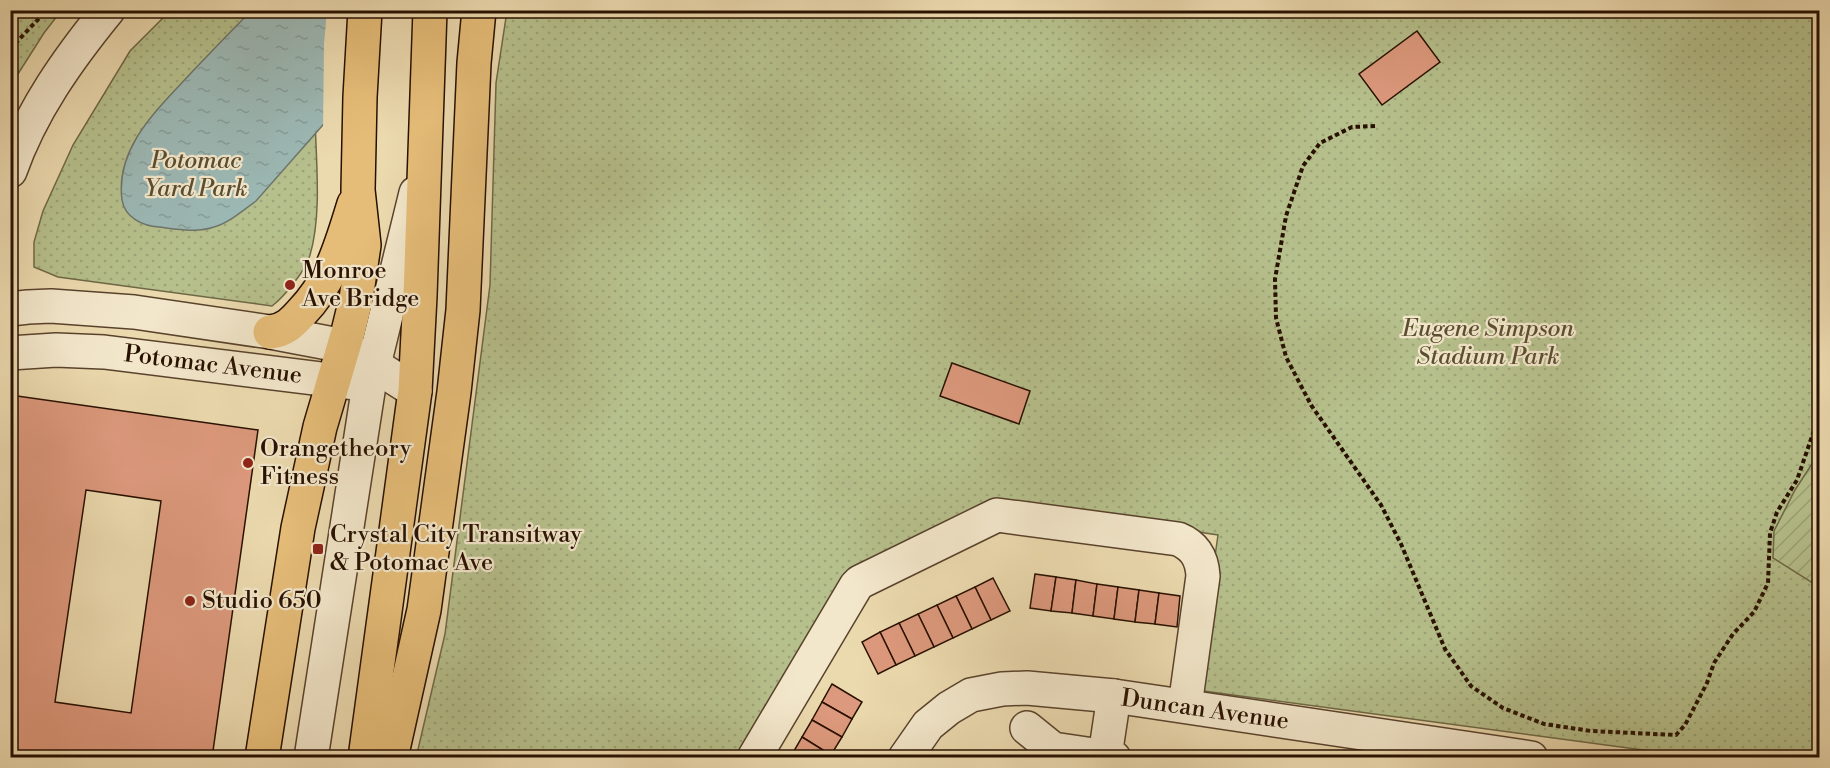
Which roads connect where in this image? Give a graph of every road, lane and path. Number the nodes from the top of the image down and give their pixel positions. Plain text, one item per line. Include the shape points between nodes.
1 (47, 10) edge
2 (108, 10) edge
3 (365, 10) edge
4 (479, 10) edge
5 (430, 15) edge
6 (10, 49) edge
7 (1375, 126) dead end
8 (424, 158) junction
9 (10, 171) edge
10 (358, 190) junction
11 (10, 309) edge
12 (270, 332) junction
13 (10, 353) edge
14 (364, 364) junction
15 (333, 380) junction
16 (415, 390) junction
17 (1820, 413) edge
18 (1033, 688) junction
19 (1114, 696) junction
20 (1185, 706) junction
21 (1025, 743) edge
22 (1109, 757) edge
23 (262, 758) edge
24 (311, 758) edge
25 (365, 758) edge
26 (391, 758) edge
27 (754, 758) edge
28 (905, 758) edge
29 (1531, 758) edge

1 - 6 path
2 - 9 street via 55,81
3 - 10 highway
4 - 26 highway via 463,310 454,392 424,610
5 - 8 highway
7 - 17 path via 1352,127 1320,143 1303,166 1284,226 1275,279 1276,318 1286,357 1311,405 1381,505 1445,649 1471,686 1503,708 1544,724 1591,731 1676,735 1685,725 1714,663 1754,612 1768,583 1770,533 1777,512 1797,480
8 - 14 street
8 - 16 highway
10 - 12 highway via 323,287 291,324
10 - 14 highway via 364,245 356,299
11 - 12 street, Potomac Avenue via 105,309
12 - 14 street, Potomac Avenue
13 - 15 street, Potomac Avenue via 104,351
14 - 15 highway
14 - 16 street
14 - 24 street
15 - 23 highway via 298,528
16 - 25 highway
18 - 19 street, Duncan Avenue
18 - 21 street
18 - 28 street, Duncan Avenue via 971,695 928,725
19 - 20 street, Duncan Avenue
19 - 22 street
20 - 27 street via 1203,576 1195,550 1178,540 997,515 860,582
20 - 29 street, Duncan Avenue
21 - 22 street

